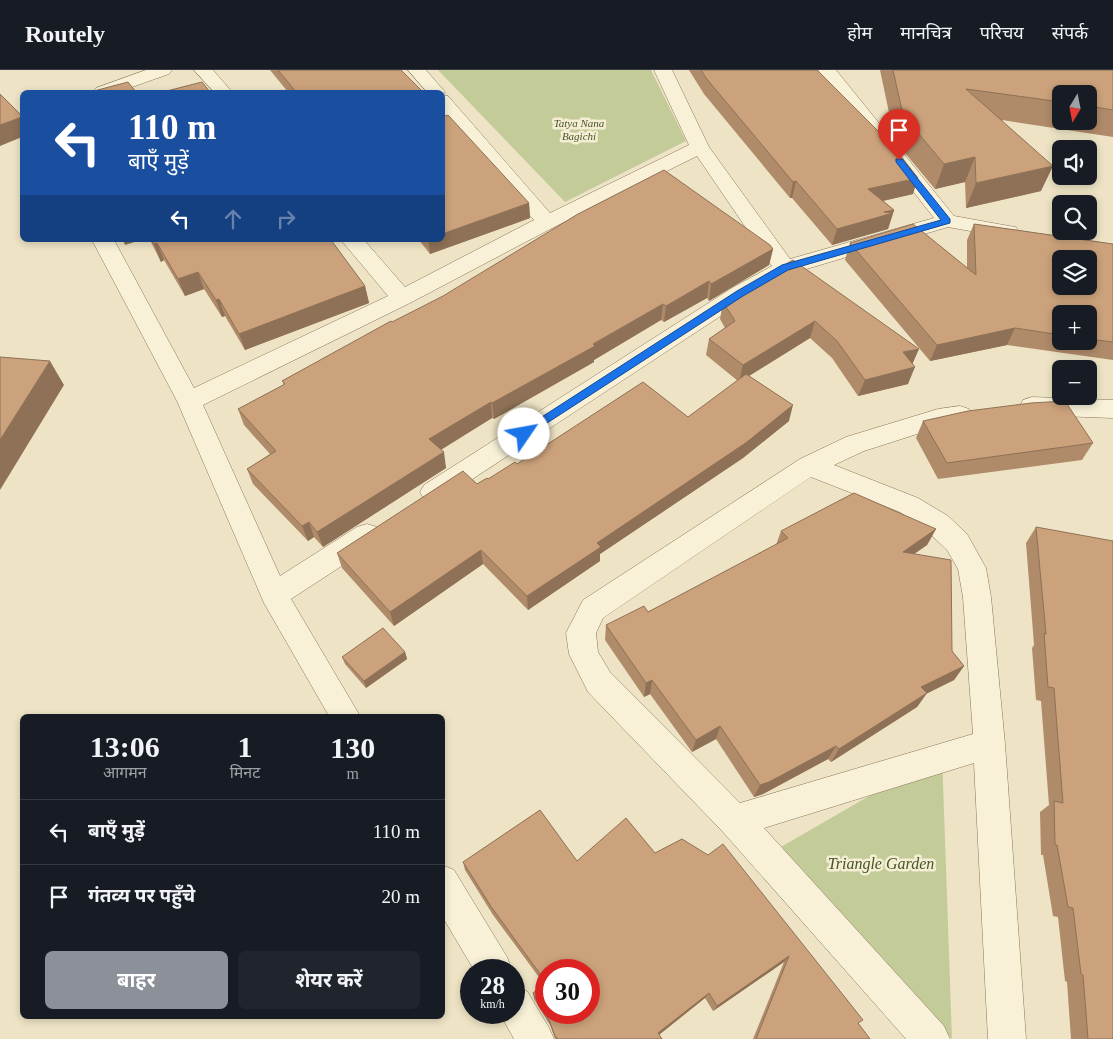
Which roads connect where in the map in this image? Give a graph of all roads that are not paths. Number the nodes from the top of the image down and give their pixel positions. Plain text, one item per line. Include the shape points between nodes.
1 (163, 70) edge
2 (204, 70) edge
3 (417, 70) edge
4 (663, 70) edge
5 (827, 70) edge
6 (108, 90) edge
7 (221, 90) edge
8 (434, 90) edge
9 (445, 103) edge
10 (700, 147) junction
11 (947, 221) junction
12 (548, 222) junction
13 (1035, 237) edge
14 (103, 242) edge
15 (354, 242) edge
16 (785, 268) junction
17 (402, 298) junction
18 (189, 400) junction
19 (1113, 409) edge
20 (809, 466) junction
21 (416, 504) edge
22 (382, 525) edge
23 (274, 595) junction
24 (344, 714) edge
25 (989, 744) junction
26 (735, 821) junction
27 (445, 887) edge
28 (488, 959) edge
29 (525, 1023) edge
30 (534, 1039) edge
31 (931, 1039) edge
32 (1007, 1039) edge

1 - 6 street
2 - 7 street
3 - 8 street
4 - 10 street
5 - 11 street
9 - 12 street
10 - 12 street
10 - 16 street
11 - 13 street
11 - 16 street
12 - 17 street
14 - 18 street
15 - 17 street
16 - 21 street
17 - 18 street
18 - 23 street
19 - 20 street via 1031,406 938,418 856,444
20 - 25 street via 910,506 938,524 957,542 972,568 976,587
20 - 26 street via 593,609 581,633 584,654 599,682
22 - 23 street
23 - 24 street
25 - 26 street
25 - 32 street
26 - 31 street
27 - 28 street
29 - 30 street

